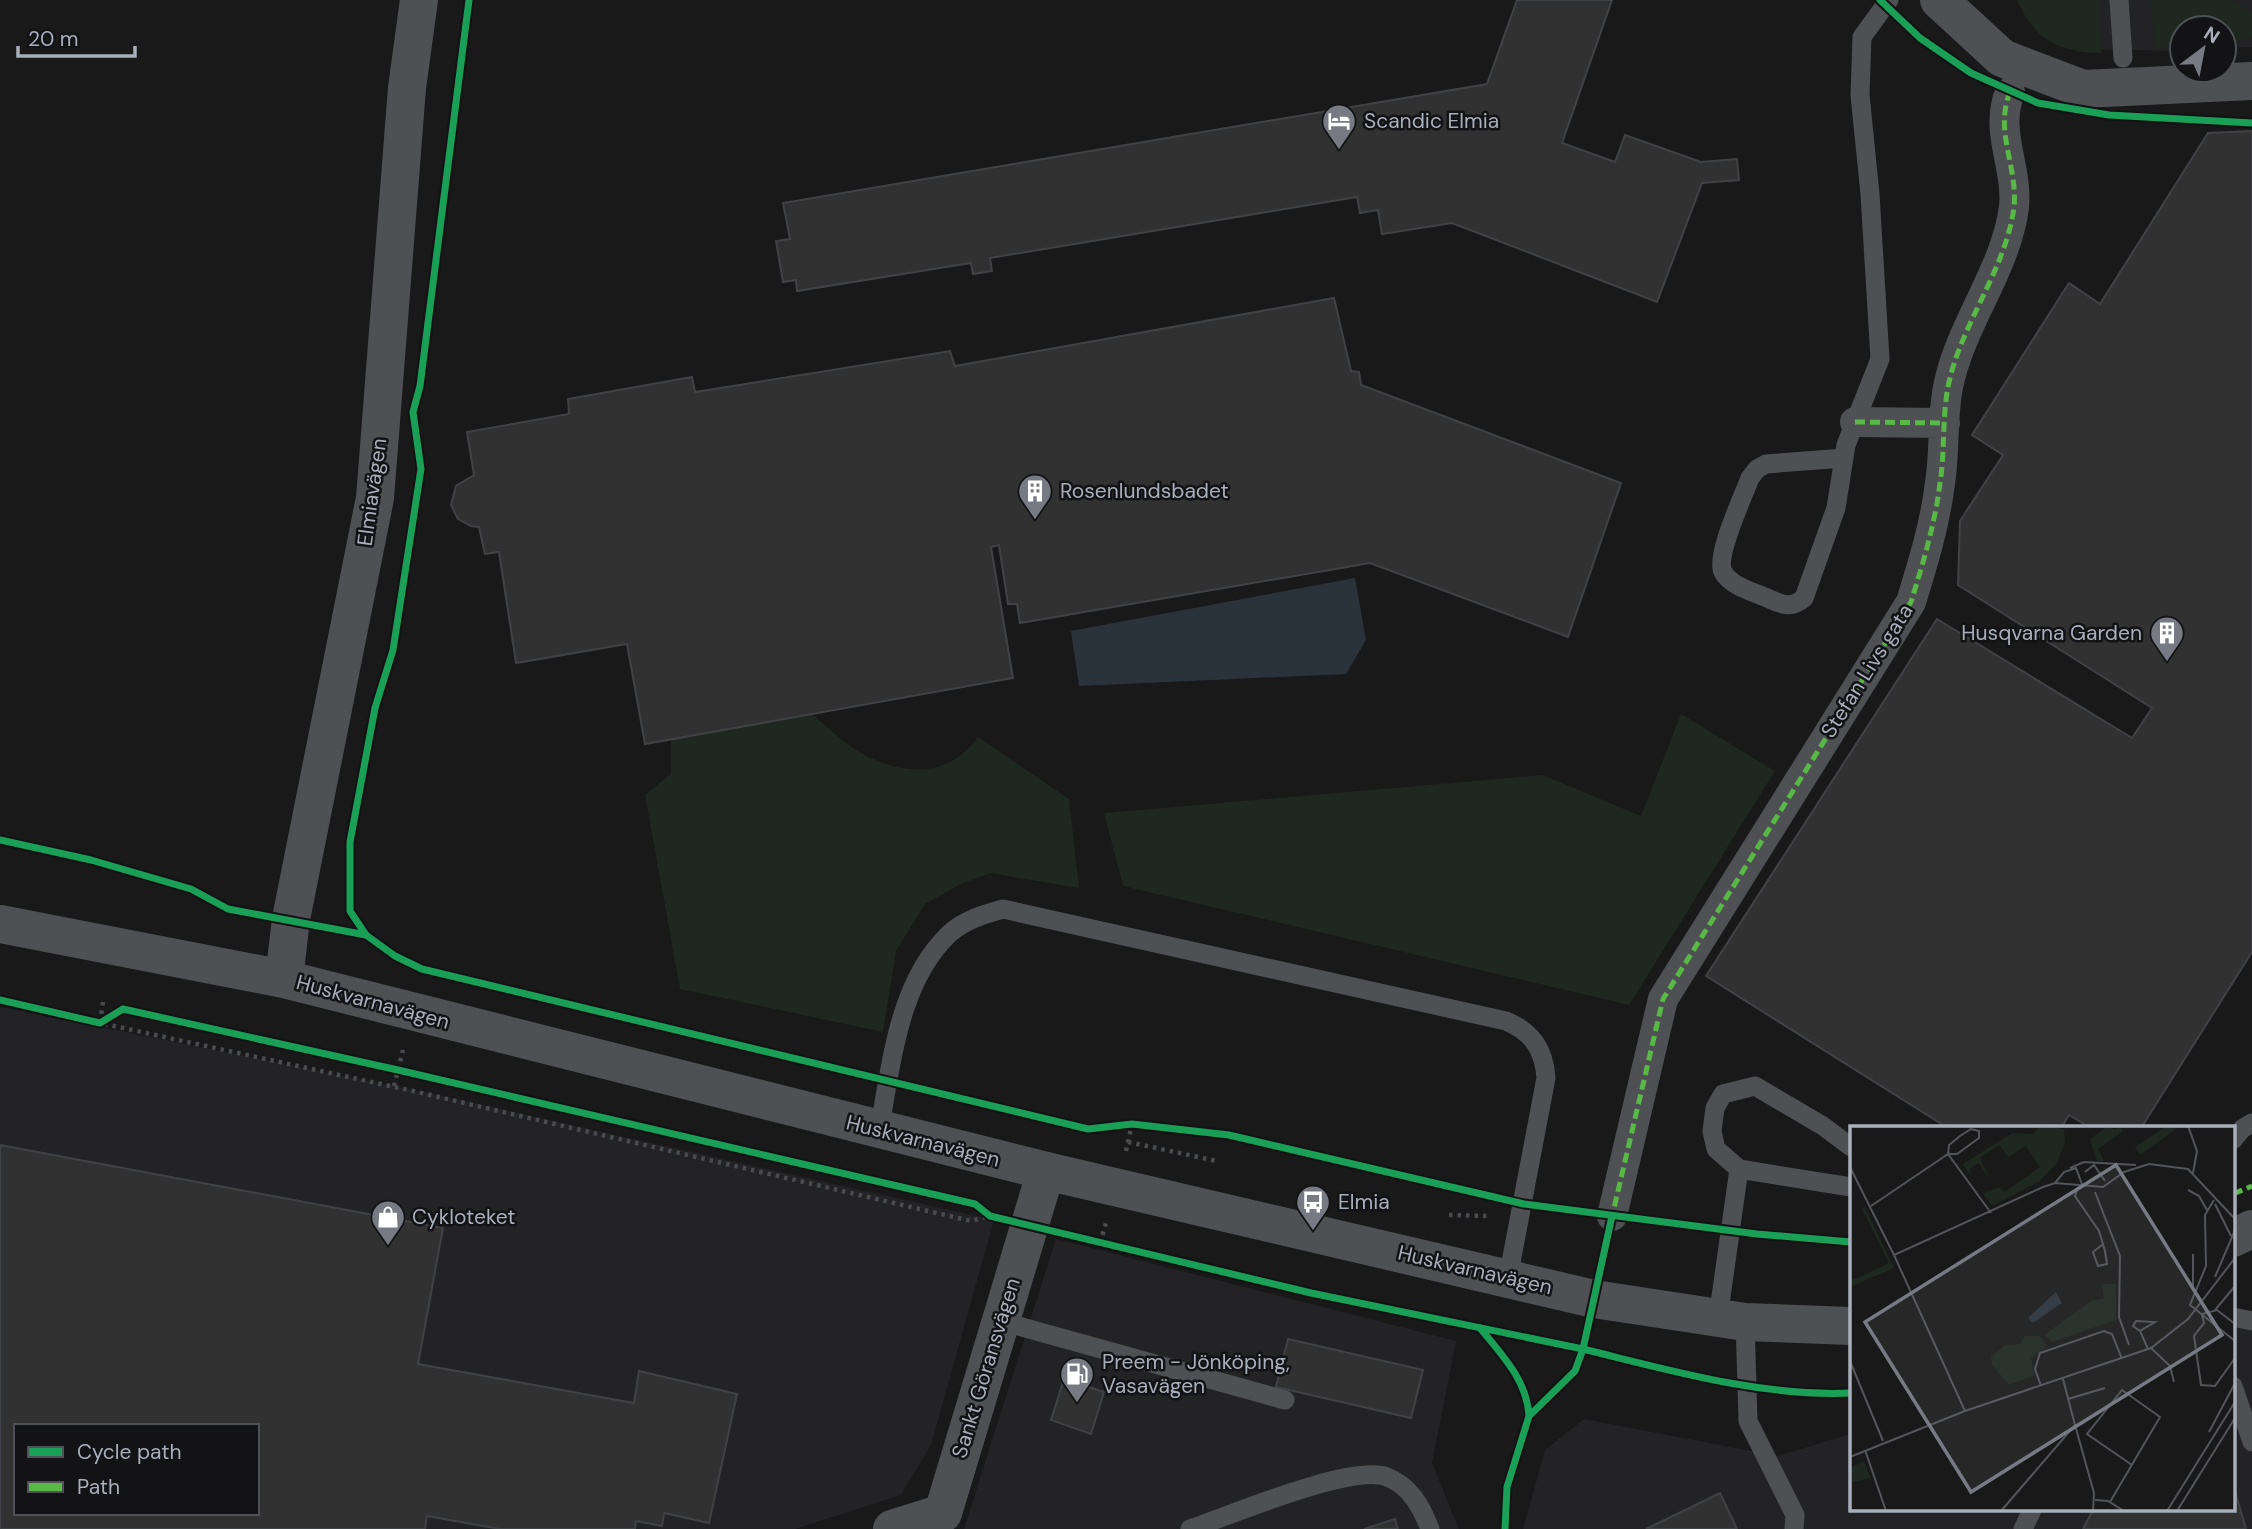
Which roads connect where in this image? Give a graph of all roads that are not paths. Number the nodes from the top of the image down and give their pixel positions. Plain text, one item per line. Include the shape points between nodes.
1 (419, 0) edge
2 (1889, 0) edge
3 (2119, 0) edge
4 (1947, 3) edge
5 (2123, 58) dead end
6 (2252, 80) edge
7 (2010, 92) dead end
8 (1855, 422) junction
9 (1945, 423) junction
10 (1844, 458) junction
11 (0, 924) edge
12 (284, 979) junction
13 (879, 1130) junction
14 (1850, 1146) edge
15 (1739, 1170) junction
16 (1046, 1171) junction
17 (1850, 1187) edge
18 (1612, 1216) dead end
19 (2252, 1229) edge
20 (2234, 1238) edge
21 (1508, 1278) junction
22 (2234, 1317) edge
23 (1732, 1320) junction
24 (1000, 1321) junction
25 (2252, 1321) edge
26 (1850, 1326) edge
27 (2234, 1390) edge
28 (1286, 1400) dead end
29 (2252, 1442) edge
30 (2031, 1512) edge
31 (941, 1521) edge
32 (892, 1529) edge
33 (1190, 1529) edge
34 (1430, 1529) edge
35 (1794, 1529) edge
36 (2023, 1529) edge

1 - 12 street, Elmiavägen via 407,88 375,498 291,919
2 - 8 lane via 1862,37 1860,95 1881,359
3 - 5 lane
4 - 6 street via 2001,58 2082,89
7 - 9 street, Stefan Livs gata via 2002,120 2014,207 1948,387
8 - 9 street
8 - 10 lane
9 - 18 street, Stefan Livs gata via 1941,482 1911,602 1662,999
10 - 10 lane via 1836,508 1804,598 1785,606 1732,583 1722,570 1722,555 1757,469 1766,464
11 - 12 street, Huskvarnavägen
12 - 13 street, Huskvarnavägen
13 - 16 street, Huskvarnavägen
13 - 21 lane via 910,991 951,932 976,917 1003,909 1492,1018 1525,1029 1544,1056 1546,1078
14 - 15 lane via 1755,1086 1723,1094 1715,1108 1712,1131 1717,1149
15 - 17 lane
15 - 23 lane
16 - 21 street, Huskvarnavägen
16 - 24 street, Sankt Göransvägen
19 - 20 street
21 - 23 street, Huskvarnavägen via 1594,1298
22 - 25 lane
23 - 26 street, Huskvarnavägen
23 - 35 lane via 1748,1421 1795,1515
24 - 28 lane
24 - 31 street, Sankt Göransvägen
27 - 29 lane
30 - 36 lane
31 - 32 street, Sankt Göransvägen
33 - 34 lane via 1343,1476 1384,1475 1409,1489

